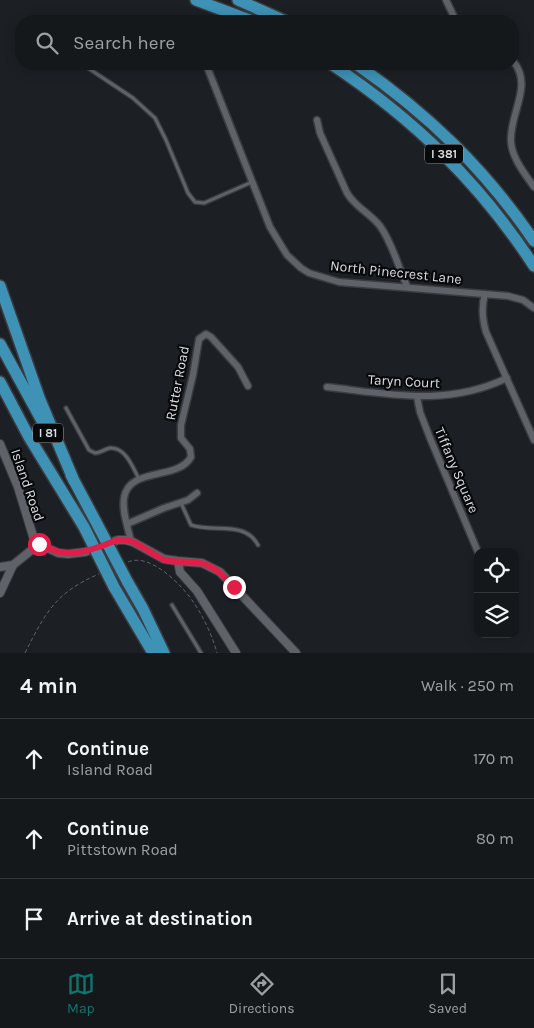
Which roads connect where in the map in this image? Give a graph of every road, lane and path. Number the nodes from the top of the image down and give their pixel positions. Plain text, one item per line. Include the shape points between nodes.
1 (196, 0) edge
2 (238, 0) edge
3 (446, 0) edge
4 (236, 15) edge
5 (272, 15) edge
6 (453, 15) edge
7 (519, 68) edge
8 (91, 70) edge
9 (208, 70) edge
10 (339, 70) edge
11 (364, 70) edge
12 (317, 120) dead end
13 (252, 182) junction
14 (534, 187) edge
15 (534, 241) edge
16 (534, 266) edge
17 (0, 286) edge
18 (407, 286) junction
19 (485, 294) junction
20 (534, 308) edge
21 (0, 344) edge
22 (506, 378) junction
23 (0, 382) edge
24 (248, 386) dead end
25 (327, 387) dead end
26 (417, 397) junction
27 (66, 408) dead end
28 (534, 440) edge
29 (0, 445) edge
30 (139, 480) junction
31 (74, 481) junction
32 (197, 493) dead end
33 (181, 503) junction
34 (127, 524) junction
35 (131, 541) junction
36 (39, 544) junction
37 (258, 545) dead end
38 (476, 548) edge
39 (164, 559) junction
40 (178, 561) junction
41 (124, 563) dead end
42 (13, 565) junction
43 (0, 567) edge
44 (180, 572) junction
45 (98, 574) dead end
46 (0, 593) edge
47 (172, 605) dead end
48 (25, 653) edge
49 (153, 653) edge
50 (164, 653) edge
51 (201, 653) edge
52 (217, 653) edge
53 (236, 653) edge
54 (296, 653) edge

1 - 4 highway
2 - 5 highway
3 - 6 street
7 - 14 street via 526,84 511,144 515,157
8 - 13 lane via 133,98 155,118 195,202 204,204
9 - 13 street, North Pinecrest Lane
10 - 16 highway, I 381 via 386,103 447,156 487,201
11 - 15 highway, I 381 via 401,96 457,146 503,198
12 - 18 street via 347,193 384,232
13 - 18 street, North Pinecrest Lane via 278,242 301,268 339,282
17 - 31 highway via 40,400
18 - 19 street, North Pinecrest Lane
19 - 20 street, North Pinecrest Lane via 520,299
19 - 22 street via 482,304 484,323
21 - 31 highway, I 81
22 - 26 street, Taryn Court via 467,393
22 - 28 street
23 - 49 highway, I 81, bridge
24 - 30 street, Rutter Road via 238,367 211,337 201,336 181,425 181,438 190,449 191,458 182,467
25 - 26 street, Taryn Court
26 - 38 street, Tiffany Square via 430,438
27 - 30 lane via 89,450 95,453 119,450
29 - 36 street, Island Road via 18,487 33,536
30 - 34 street via 125,493
31 - 50 highway, I 81, bridge
32 - 33 street
33 - 34 street
33 - 37 lane via 191,525 246,532
34 - 35 street
35 - 36 street via 118,540 85,552 68,554
35 - 39 street
36 - 42 street
39 - 40 street
39 - 44 street
40 - 44 street
40 - 54 street via 202,563 220,572
41 - 52 path via 133,559 150,563 167,573 193,602 211,634
42 - 43 street
42 - 46 street
44 - 53 street via 197,592
45 - 48 path via 75,585 49,609
47 - 51 lane

